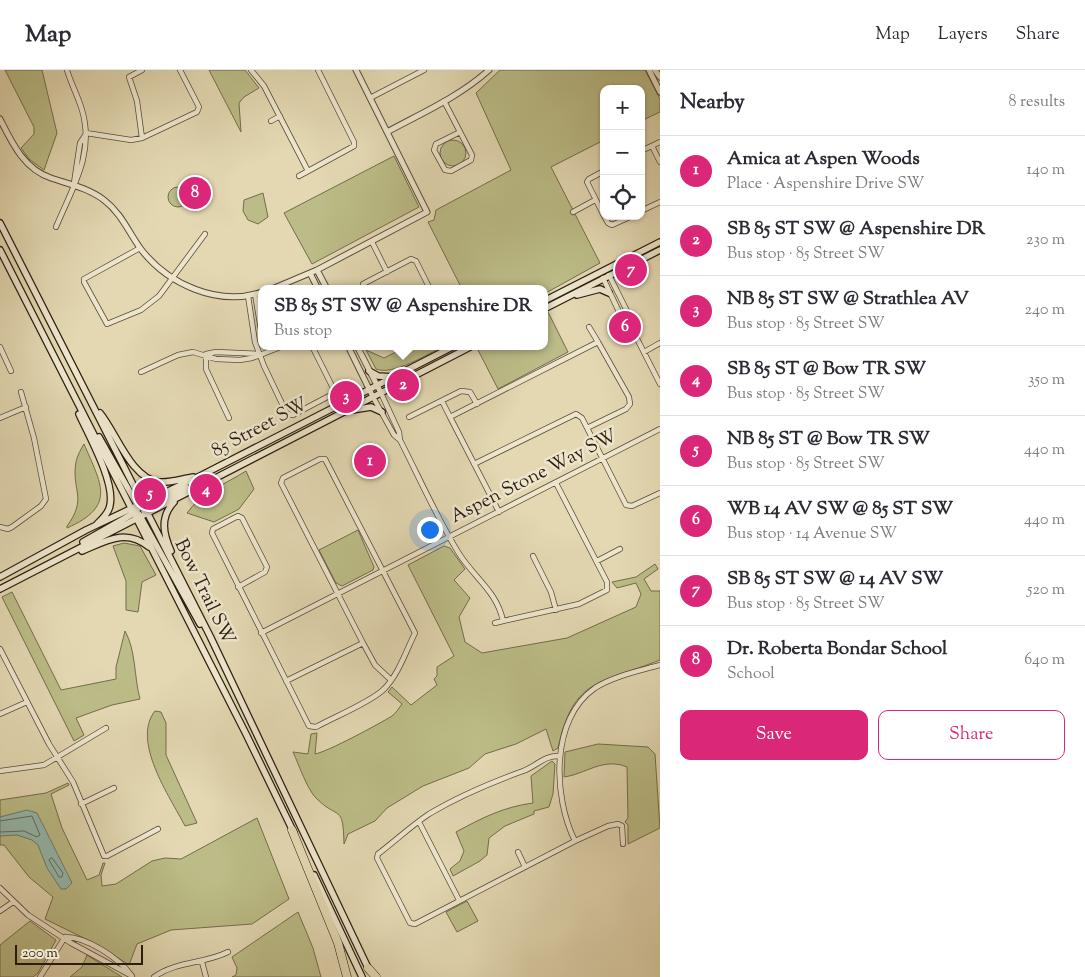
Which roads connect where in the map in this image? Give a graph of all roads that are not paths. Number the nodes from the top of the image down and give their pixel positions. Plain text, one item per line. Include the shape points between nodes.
1 (67, 70) edge
2 (142, 70) edge
3 (180, 70) edge
4 (251, 70) edge
5 (318, 70) edge
6 (356, 70) edge
7 (424, 70) edge
8 (489, 70) edge
9 (650, 70) edge
10 (655, 70) edge
11 (660, 77) edge
12 (660, 92) edge
13 (370, 98) junction
14 (444, 102) junction
15 (280, 116) junction
16 (0, 119) edge
17 (271, 121) dead end
18 (387, 132) junction
19 (460, 132) junction
20 (86, 133) junction
21 (142, 138) junction
22 (660, 142) edge
23 (652, 146) junction
24 (645, 149) edge
25 (660, 162) edge
26 (308, 171) junction
27 (600, 173) edge
28 (299, 176) dead end
29 (74, 185) junction
30 (596, 200) junction
31 (660, 202) edge
32 (600, 208) edge
33 (645, 209) edge
34 (573, 212) dead end
35 (606, 220) edge
36 (623, 220) edge
37 (0, 223) edge
38 (56, 227) dead end
39 (205, 234) dead end
40 (372, 242) junction
41 (660, 242) edge
42 (140, 248) junction
43 (0, 250) edge
44 (660, 250) edge
45 (317, 270) junction
46 (604, 271) junction
47 (387, 272) junction
48 (310, 273) junction
49 (610, 276) junction
50 (174, 278) junction
51 (602, 279) junction
52 (282, 285) edge
53 (316, 285) edge
54 (325, 285) edge
55 (363, 285) edge
56 (428, 285) edge
57 (258, 293) edge
58 (609, 293) junction
59 (255, 294) junction
60 (248, 296) junction
61 (570, 296) junction
62 (548, 299) edge
63 (548, 307) edge
64 (258, 312) edge
65 (629, 323) junction
66 (589, 327) dead end
67 (598, 342) junction
68 (660, 343) edge
69 (0, 347) edge
70 (258, 348) edge
71 (259, 350) edge
72 (262, 350) edge
73 (272, 350) edge
74 (314, 350) edge
75 (350, 350) edge
76 (359, 350) edge
77 (446, 350) edge
78 (464, 350) edge
79 (644, 352) junction
80 (206, 354) junction
81 (261, 354) junction
82 (2, 358) edge
83 (11, 370) dead end
84 (369, 371) junction
85 (142, 372) dead end
86 (394, 377) junction
87 (66, 379) junction
88 (660, 384) edge
89 (377, 385) junction
90 (369, 389) junction
91 (21, 392) dead end
92 (381, 393) junction
93 (373, 397) junction
94 (442, 401) junction
95 (476, 404) junction
96 (94, 406) junction
97 (26, 407) junction
98 (347, 410) junction
99 (382, 412) junction
100 (409, 417) dead end
101 (450, 417) junction
102 (0, 418) edge
103 (229, 418) dead end
104 (588, 428) junction
105 (660, 429) edge
106 (400, 440) junction
107 (238, 456) junction
108 (602, 459) junction
109 (474, 464) junction
110 (202, 475) junction
111 (556, 483) junction
112 (660, 493) edge
113 (178, 499) junction
114 (140, 512) junction
115 (498, 512) junction
116 (0, 527) edge
117 (86, 530) junction
118 (450, 537) junction
119 (152, 549) junction
120 (620, 549) dead end
121 (533, 556) dead end
122 (58, 559) junction
123 (597, 561) junction
124 (382, 571) junction
125 (11, 572) junction
126 (0, 577) edge
127 (16, 581) junction
128 (238, 587) junction
129 (0, 589) edge
130 (338, 594) junction
131 (556, 610) junction
132 (504, 621) junction
133 (495, 623) dead end
134 (261, 633) junction
135 (210, 636) junction
136 (363, 643) junction
137 (0, 649) edge
138 (221, 661) junction
139 (660, 664) edge
140 (391, 680) junction
141 (286, 681) junction
142 (27, 702) junction
143 (0, 714) edge
144 (106, 728) dead end
145 (560, 756) junction
146 (57, 758) junction
147 (0, 771) edge
148 (114, 788) dead end
149 (81, 804) junction
150 (419, 822) junction
151 (158, 829) dead end
152 (292, 830) junction
153 (575, 840) junction
154 (623, 844) dead end
155 (518, 852) dead end
156 (525, 867) junction
157 (0, 888) edge
158 (459, 900) junction
159 (13, 902) junction
160 (0, 911) edge
161 (65, 937) junction
162 (228, 952) dead end
163 (202, 962) junction
164 (368, 968) junction
165 (132, 976) edge
166 (40, 977) edge
167 (154, 977) edge
168 (206, 977) edge
169 (347, 977) edge
170 (362, 977) edge
171 (372, 977) edge
172 (376, 977) edge

1 - 20 street via 82,110
2 - 21 street via 129,77 137,101
3 - 21 street via 199,107 197,112
4 - 15 street
5 - 26 street via 354,146
6 - 13 street
7 - 13 street
8 - 14 street
9 - 12 street
10 - 11 street
13 - 18 street
14 - 18 street
14 - 19 street
15 - 17 street
15 - 26 street
16 - 29 street via 24,160 49,177
18 - 40 street via 427,212
19 - 19 street via 472,155 471,160 451,171 445,170 434,150 436,144
20 - 21 street via 131,140
20 - 29 street via 80,143
22 - 23 street
23 - 24 street
23 - 25 street
26 - 28 street
27 - 30 street via 588,180
29 - 38 street
29 - 42 street via 92,192 116,211
30 - 32 street
30 - 34 street
31 - 33 street
35 - 36 street via 612,225
37 - 96 main road, Bow Trail SW
39 - 50 street
40 - 45 street
40 - 47 street
41 - 46 main road
42 - 50 street
42 - 50 street via 84,279 104,323 109,325 141,310
43 - 87 main road
44 - 49 main road
45 - 48 street
45 - 54 street
46 - 49 street
46 - 51 street
46 - 62 main road
47 - 55 street
47 - 56 street via 412,259
48 - 52 street
48 - 53 street
49 - 51 main road
49 - 65 street via 627,311
50 - 60 street via 212,295
51 - 58 street
51 - 61 main road
57 - 59 street
58 - 61 main road via 600,289
58 - 65 street via 621,316
59 - 60 street
59 - 64 street
60 - 70 street
61 - 63 main road
65 - 79 street
66 - 67 street
67 - 95 street
67 - 104 street via 630,404
68 - 79 street
69 - 82 street
71 - 81 street
72 - 81 street
73 - 81 street
74 - 81 street via 334,390 331,395 293,415 287,414
75 - 90 street
76 - 84 street
77 - 86 main road, 85 Street SW
78 - 92 main road, 85 Street SW
79 - 88 street
80 - 81 street
80 - 81 street via 216,359 240,360
80 - 85 street via 178,355
80 - 103 street via 206,369
82 - 83 street
84 - 86 main road via 378,376
84 - 89 street
86 - 89 main road, 85 Street SW
87 - 114 main road
87 - 117 main road via 104,472 110,495 108,511 98,523
89 - 90 main road, 85 Street SW
89 - 92 street
90 - 93 street
90 - 107 main road, 85 Street SW
91 - 97 street
92 - 93 main road, 85 Street SW
92 - 106 street
93 - 98 main road, 85 Street SW
93 - 99 street
94 - 95 street via 464,390 470,392
94 - 100 street
94 - 101 street
95 - 101 street
96 - 110 main road via 146,478 172,482
96 - 114 main road, Bow Trail SW
97 - 102 street
97 - 116 street via 46,499 12,527
98 - 99 main road via 371,407
98 - 113 main road, 85 Street SW
99 - 106 street
101 - 109 street
104 - 108 street
104 - 109 street via 579,415 571,414
105 - 108 street, Aspen Stone Way SW
106 - 118 street
107 - 110 main road, 85 Street SW
107 - 114 main road
108 - 111 street, Aspen Stone Way SW
108 - 112 street via 628,506
109 - 115 street
110 - 114 main road, 85 Street SW
111 - 115 street, Aspen Stone Way SW
111 - 123 street
113 - 114 main road, 85 Street SW
113 - 135 main road via 166,514 164,533
114 - 117 main road, 85 Street SW
114 - 119 main road, Bow Trail SW
114 - 122 main road, 85 Street SW
114 - 135 main road, Bow Trail SW
114 - 138 main road
115 - 118 street, Aspen Stone Way SW
117 - 125 main road, 85 Street SW
118 - 124 street, Aspen Stone Way SW
118 - 132 street via 465,562 490,589
119 - 122 main road via 140,540 124,536
119 - 152 main road, Bow Trail SW
120 - 123 street
121 - 131 street
122 - 127 main road, 85 Street SW
123 - 131 street via 607,582 606,590 579,604
124 - 130 street, Aspen Stone Way SW
124 - 130 street via 326,461 320,459 302,468 283,478 281,483
124 - 140 street via 415,633
125 - 126 main road, 85 Street SW
125 - 127 main road
127 - 129 main road, 85 Street SW
128 - 128 street via 212,530 238,516 242,518 267,568
128 - 134 street
130 - 134 street, Aspen Stone Way SW
130 - 136 street
131 - 132 street
132 - 133 street
134 - 141 street
135 - 138 main road, Bow Trail SW
136 - 140 street via 375,665
136 - 141 street
137 - 142 street
138 - 164 main road, Bow Trail SW
139 - 145 street via 615,678 583,698 566,726
140 - 141 street via 378,694 313,727 307,723
142 - 143 street
142 - 146 street
144 - 146 street
145 - 150 street via 552,755 524,771 489,783
145 - 153 street via 562,810
146 - 147 street via 39,766
146 - 149 street via 73,782
148 - 149 street
149 - 151 street via 104,856
150 - 158 street
150 - 158 street via 376,858 410,923 415,924
152 - 169 highway via 338,943
152 - 170 main road, Bow Trail SW
153 - 154 street via 618,824 622,826
153 - 156 street
155 - 156 street
156 - 158 street
157 - 159 street
159 - 160 street
159 - 161 street via 35,920
161 - 165 street via 74,937 98,949 126,967
161 - 166 street
162 - 163 street
163 - 167 street via 179,965
163 - 168 street
164 - 171 main road, Bow Trail SW
164 - 172 highway

